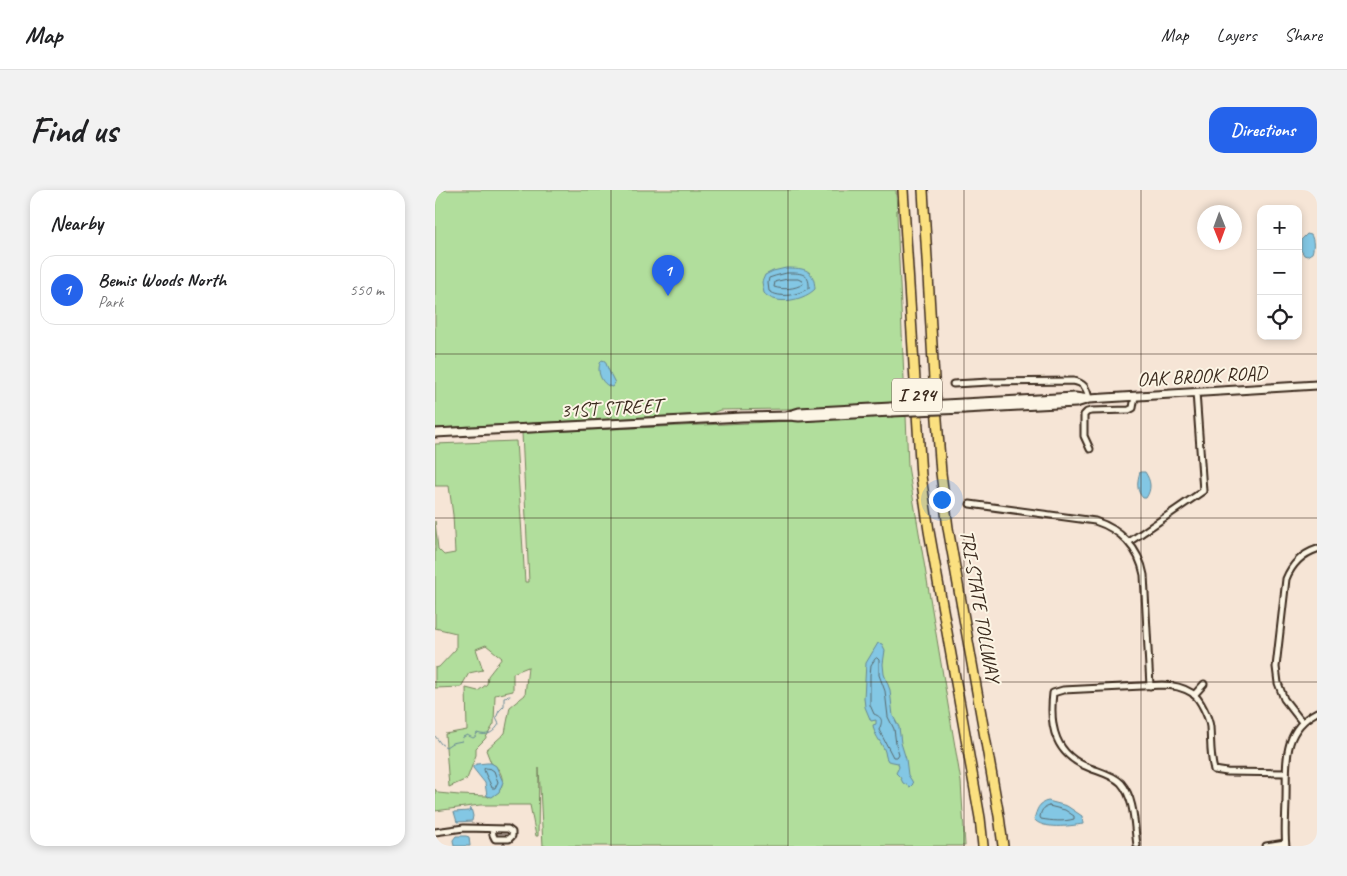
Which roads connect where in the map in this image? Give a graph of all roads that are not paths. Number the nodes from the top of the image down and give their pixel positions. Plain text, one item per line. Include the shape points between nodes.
1 (903, 190) edge
2 (923, 190) edge
3 (953, 384) dead end
4 (1317, 385) edge
5 (1196, 392) junction
6 (1135, 396) junction
7 (1089, 399) junction
8 (964, 406) joint
9 (435, 433) edge
10 (1090, 449) dead end
11 (970, 504) dead end
12 (1129, 542) junction
13 (1317, 550) edge
14 (1204, 684) dead end
15 (1150, 686) junction
16 (1194, 695) junction
17 (1317, 712) edge
18 (1302, 722) junction
19 (1286, 773) junction
20 (972, 777) junction
21 (492, 829) dead end
22 (435, 832) edge
23 (1286, 845) edge
24 (977, 846) edge
25 (983, 846) edge
26 (1003, 846) edge
27 (1137, 846) edge
28 (1143, 846) edge
29 (1266, 846) edge

1 - 20 highway, TRI-STATE TOLLWAY / I 294 via 921,476
2 - 26 highway, TRI-STATE TOLLWAY / I 294 via 943,492
3 - 7 street via 1073,381 1085,386
4 - 5 main road, OAK BROOK ROAD
5 - 6 main road, OAK BROOK ROAD
5 - 12 street via 1203,491
6 - 7 main road, OAK BROOK ROAD
6 - 10 street via 1133,408 1129,410 1091,411 1084,415 1084,436
7 - 8 main road, OAK BROOK ROAD via 1076,403
8 - 9 main road, 31ST STREET, bridge via 799,417
11 - 12 street via 1095,521 1113,529
12 - 15 street via 1144,574
13 - 18 street via 1298,560 1286,579 1276,667 1281,692
14 - 16 street
15 - 16 street via 1172,686
15 - 27 street via 1063,690 1053,693 1052,702 1055,735 1068,756 1112,777 1125,789 1131,804
16 - 19 street via 1209,721 1214,770
17 - 18 street
18 - 19 street via 1289,747
19 - 23 street
20 - 24 highway
20 - 25 highway, TRI-STATE TOLLWAY / I 294
21 - 22 street
23 - 29 street
27 - 28 street

